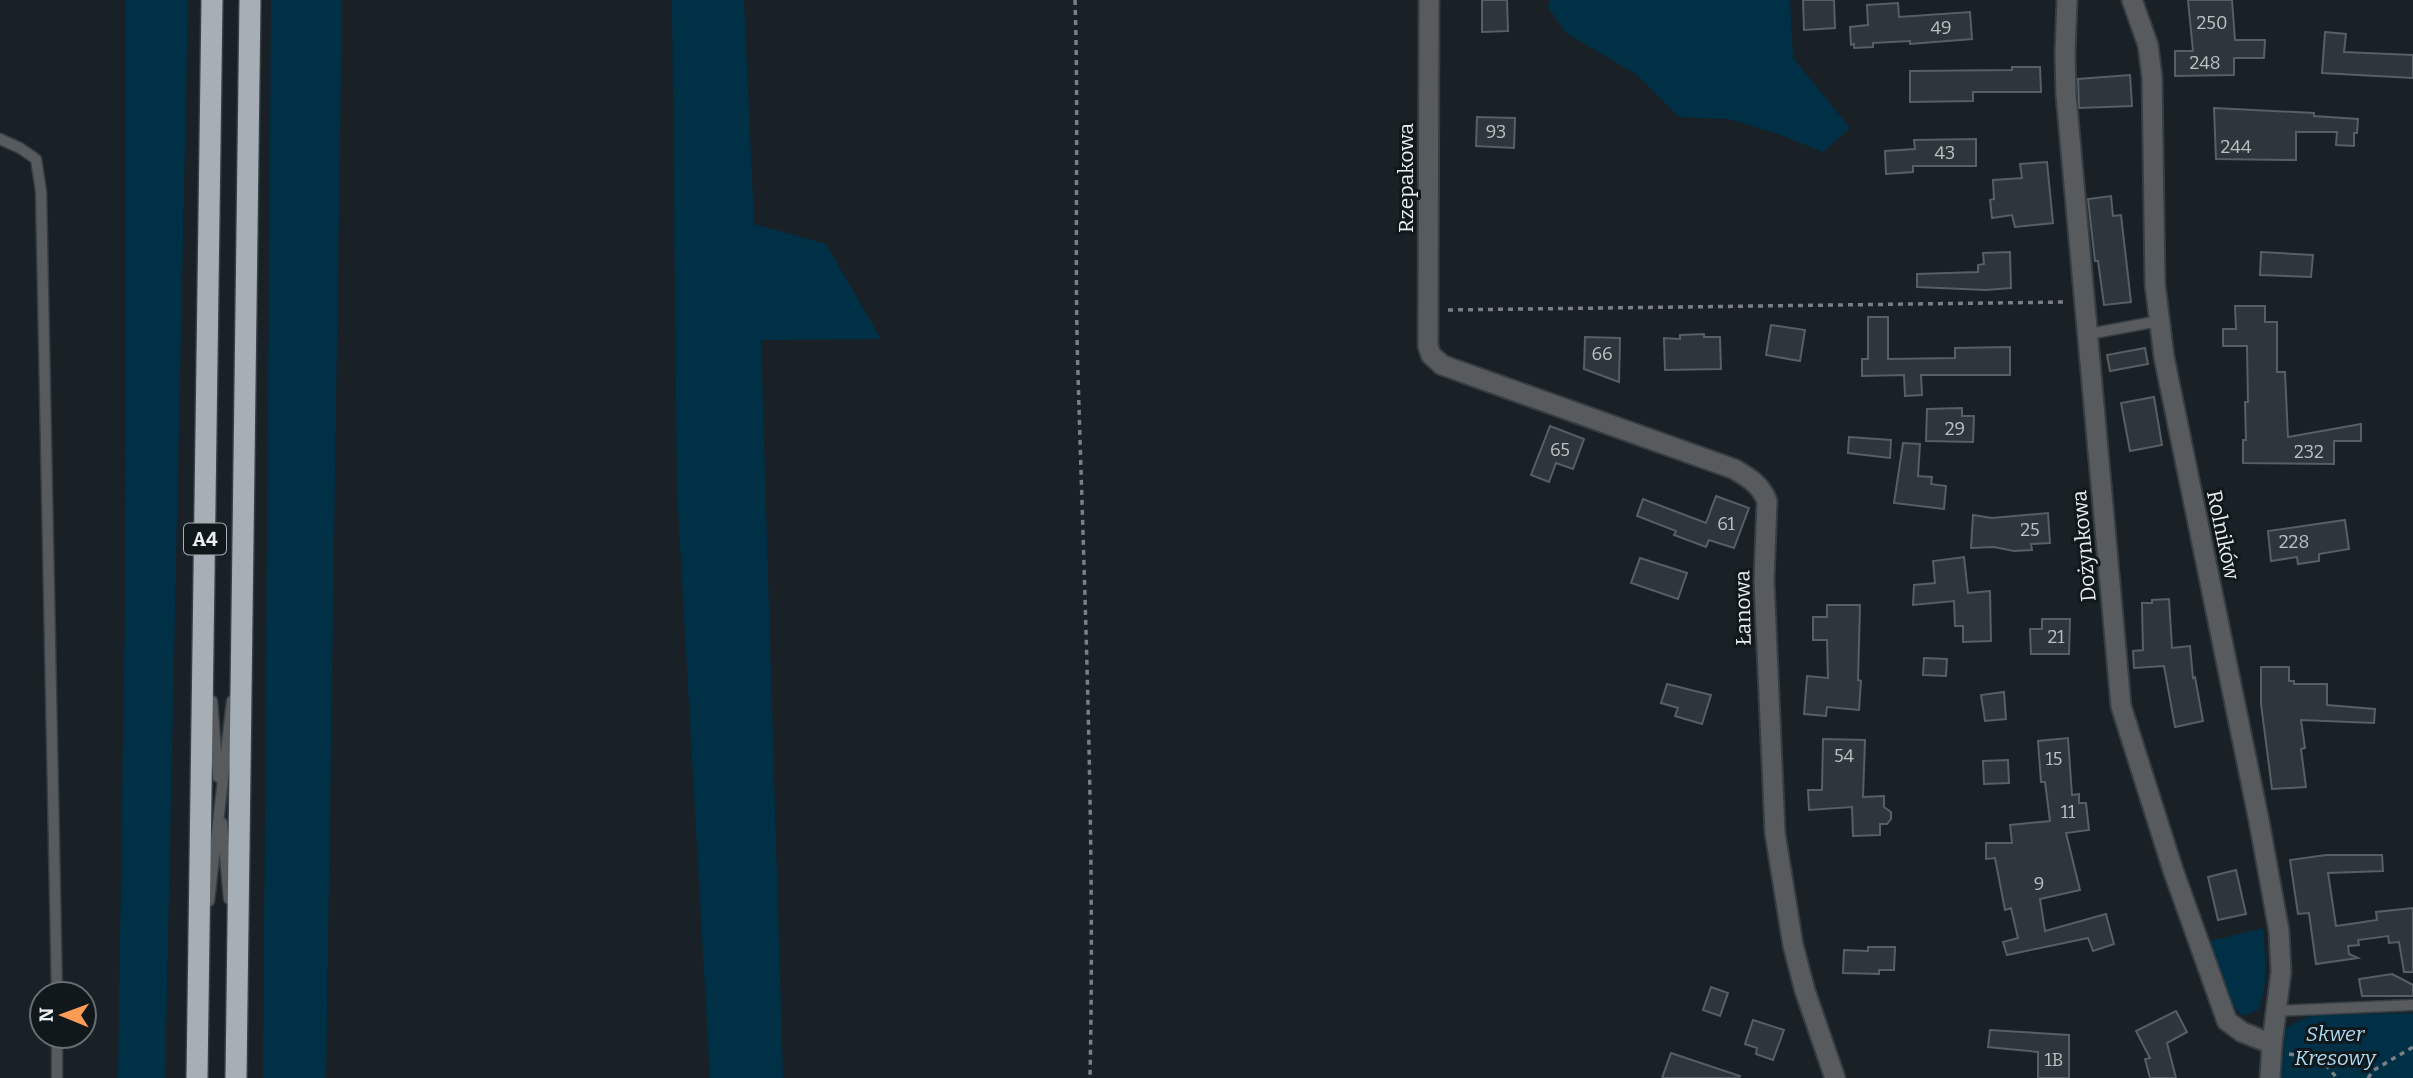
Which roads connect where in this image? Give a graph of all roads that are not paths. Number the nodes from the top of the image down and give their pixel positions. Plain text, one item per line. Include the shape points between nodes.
1 (212, 0) edge
2 (250, 0) edge
3 (1429, 0) edge
4 (2067, 0) edge
5 (2132, 0) edge
6 (0, 139) edge
7 (2159, 321) junction
8 (2089, 334) junction
9 (1431, 355) joint
10 (242, 610) junction
11 (204, 611) junction
12 (220, 800) junction
13 (57, 980) edge
14 (199, 989) junction
15 (237, 990) junction
16 (2413, 1005) edge
17 (2277, 1011) junction
18 (2278, 1049) junction
19 (57, 1050) edge
20 (57, 1078) edge
21 (197, 1078) edge
22 (236, 1078) edge
23 (1835, 1078) edge
24 (2270, 1078) edge

1 - 11 highway, A4
2 - 10 highway, A4
3 - 9 street, Rzepakowa
4 - 8 street, Dożynkowa via 2066,95
5 - 7 street, Rolników via 2148,45 2152,76
6 - 13 lane via 36,159 41,191
7 - 8 lane
7 - 17 street, Rolników via 2274,897 2281,951
8 - 18 street, Dożynkowa via 2117,676 2125,722 2227,1021
9 - 23 street, Łanowa via 1442,365 1734,469 1763,492 1768,511 1764,580 1775,832 1793,945
10 - 12 lane
10 - 15 highway, A4
11 - 12 lane
11 - 14 highway, A4
12 - 14 lane
12 - 15 lane
14 - 21 highway, A4
15 - 22 highway, A4
16 - 17 lane
17 - 18 street, Rolników
18 - 24 street, Rolników
19 - 20 lane

